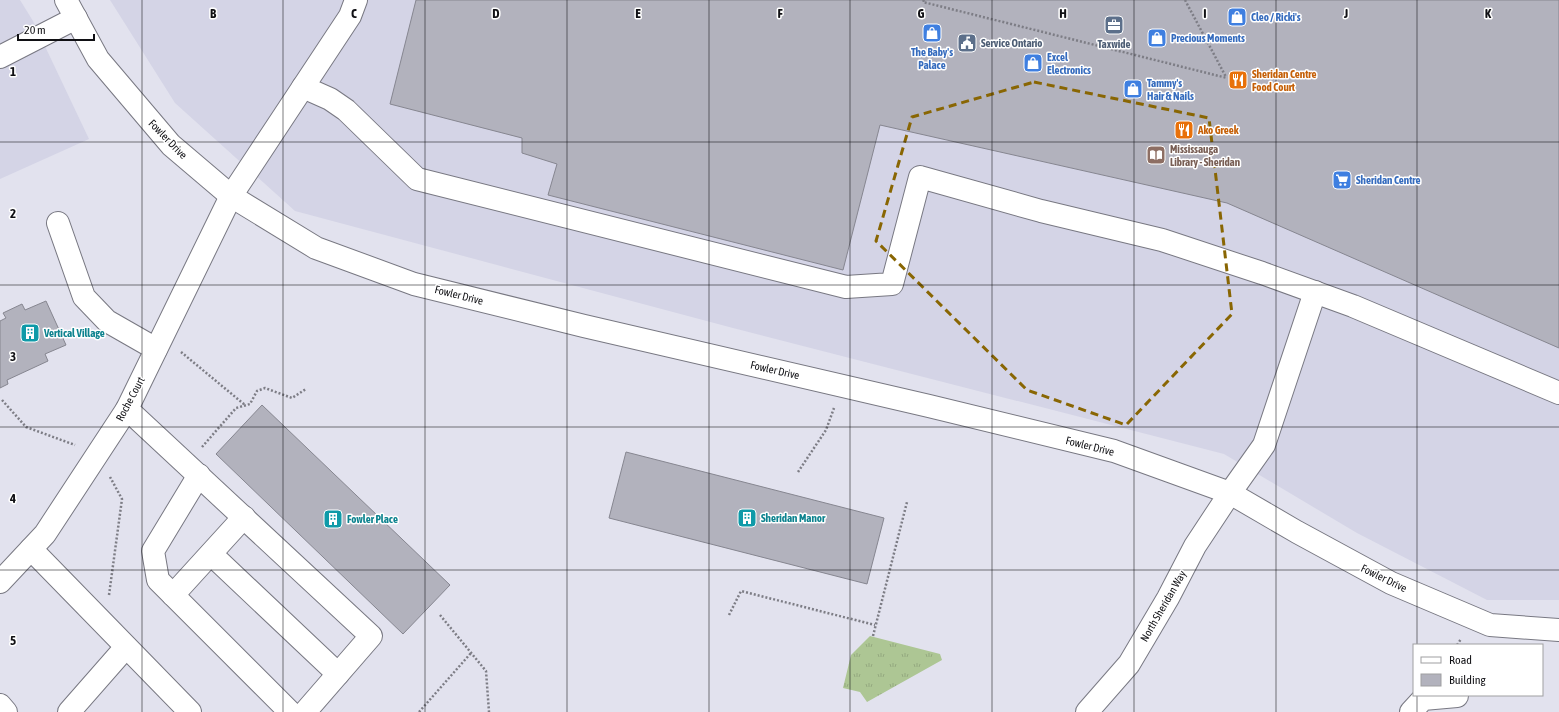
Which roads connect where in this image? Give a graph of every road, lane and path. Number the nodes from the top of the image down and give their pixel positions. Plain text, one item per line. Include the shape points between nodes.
1 (356, 0) edge
2 (924, 0) edge
3 (1185, 0) edge
4 (71, 9) edge
5 (1, 53) edge
6 (303, 88) junction
7 (231, 196) junction
8 (58, 223) dead end
9 (1315, 292) junction
10 (159, 343) junction
11 (842, 386) junction
12 (306, 389) dead end
13 (1559, 392) edge
14 (2, 400) dead end
15 (245, 405) junction
16 (127, 409) junction
17 (98, 453) junction
18 (193, 469) junction
19 (798, 472) dead end
20 (1230, 493) junction
21 (907, 502) dead end
22 (244, 517) junction
23 (31, 549) junction
24 (211, 554) junction
25 (0, 582) edge
26 (173, 595) junction
27 (440, 615) dead end
28 (729, 615) dead end
29 (105, 625) junction
30 (875, 626) junction
31 (1559, 630) edge
32 (873, 636) dead end
33 (126, 647) junction
34 (471, 653) junction
35 (338, 674) junction
36 (1457, 696) edge
37 (0, 705) edge
38 (6, 712) edge
39 (69, 712) edge
40 (190, 712) edge
41 (290, 712) edge
42 (305, 712) edge
43 (418, 712) edge
44 (489, 712) edge
45 (1087, 712) edge
46 (1411, 712) edge

1 - 6 street, Roche Court via 350,16
2 - 3 path via 923,2 1227,78
4 - 5 street
4 - 7 street, Fowler Drive via 98,59 172,145
6 - 7 street, Roche Court
6 - 9 street via 330,99 346,110 417,179 846,287 892,284 920,177 1041,211 1162,240
7 - 10 street, Roche Court
7 - 11 street, Fowler Drive via 316,248 414,284
8 - 10 street via 84,297 107,321
9 - 13 street
9 - 20 street, North Sheridan Way via 1264,445
10 - 15 path
10 - 16 street, Roche Court
11 - 19 path via 826,430
11 - 20 street, Fowler Drive via 1114,452
12 - 15 path via 292,398 265,388 258,391 250,404
14 - 17 path via 26,427
15 - 18 path via 236,408
16 - 17 street, Roche Court
16 - 18 street
17 - 23 street, Roche Court via 45,534
17 - 29 path via 122,499
18 - 22 street
18 - 26 street via 154,551 158,580
20 - 31 street, Fowler Drive via 1391,583 1490,625
20 - 45 street, North Sheridan Way via 1195,546 1129,664
21 - 30 path
22 - 24 street
22 - 35 street via 372,636
23 - 25 street, Roche Court
23 - 29 street
24 - 26 street
24 - 35 street
26 - 41 street
27 - 34 path
28 - 30 path via 741,590
29 - 33 street
30 - 32 path
33 - 39 street
33 - 40 street
34 - 43 path
34 - 44 path via 486,672
35 - 42 street
36 - 46 street via 1423,699
37 - 38 street

